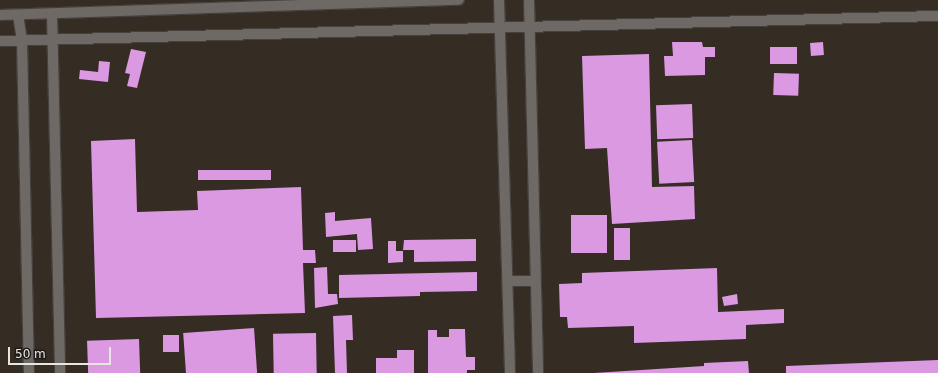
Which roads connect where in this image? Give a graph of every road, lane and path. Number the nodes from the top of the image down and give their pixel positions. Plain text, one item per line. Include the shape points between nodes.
1 (459, 0) edge
2 (499, 0) edge
3 (529, 0) edge
4 (52, 14) junction
5 (0, 15) edge
6 (18, 15) junction
7 (938, 16) edge
8 (529, 27) junction
9 (500, 28) junction
10 (54, 40) junction
11 (0, 41) edge
12 (22, 41) junction
13 (508, 281) junction
14 (535, 281) junction
15 (29, 373) edge
16 (60, 373) edge
17 (510, 373) edge
18 (538, 373) edge

1 - 4 street
2 - 9 street
3 - 8 street
4 - 6 street
4 - 10 street
5 - 6 street
6 - 12 street
7 - 8 street
8 - 9 street
8 - 14 street
9 - 10 street
9 - 13 street
10 - 12 street
10 - 16 street
11 - 12 street
12 - 15 street
13 - 14 street
13 - 17 street
14 - 18 street

